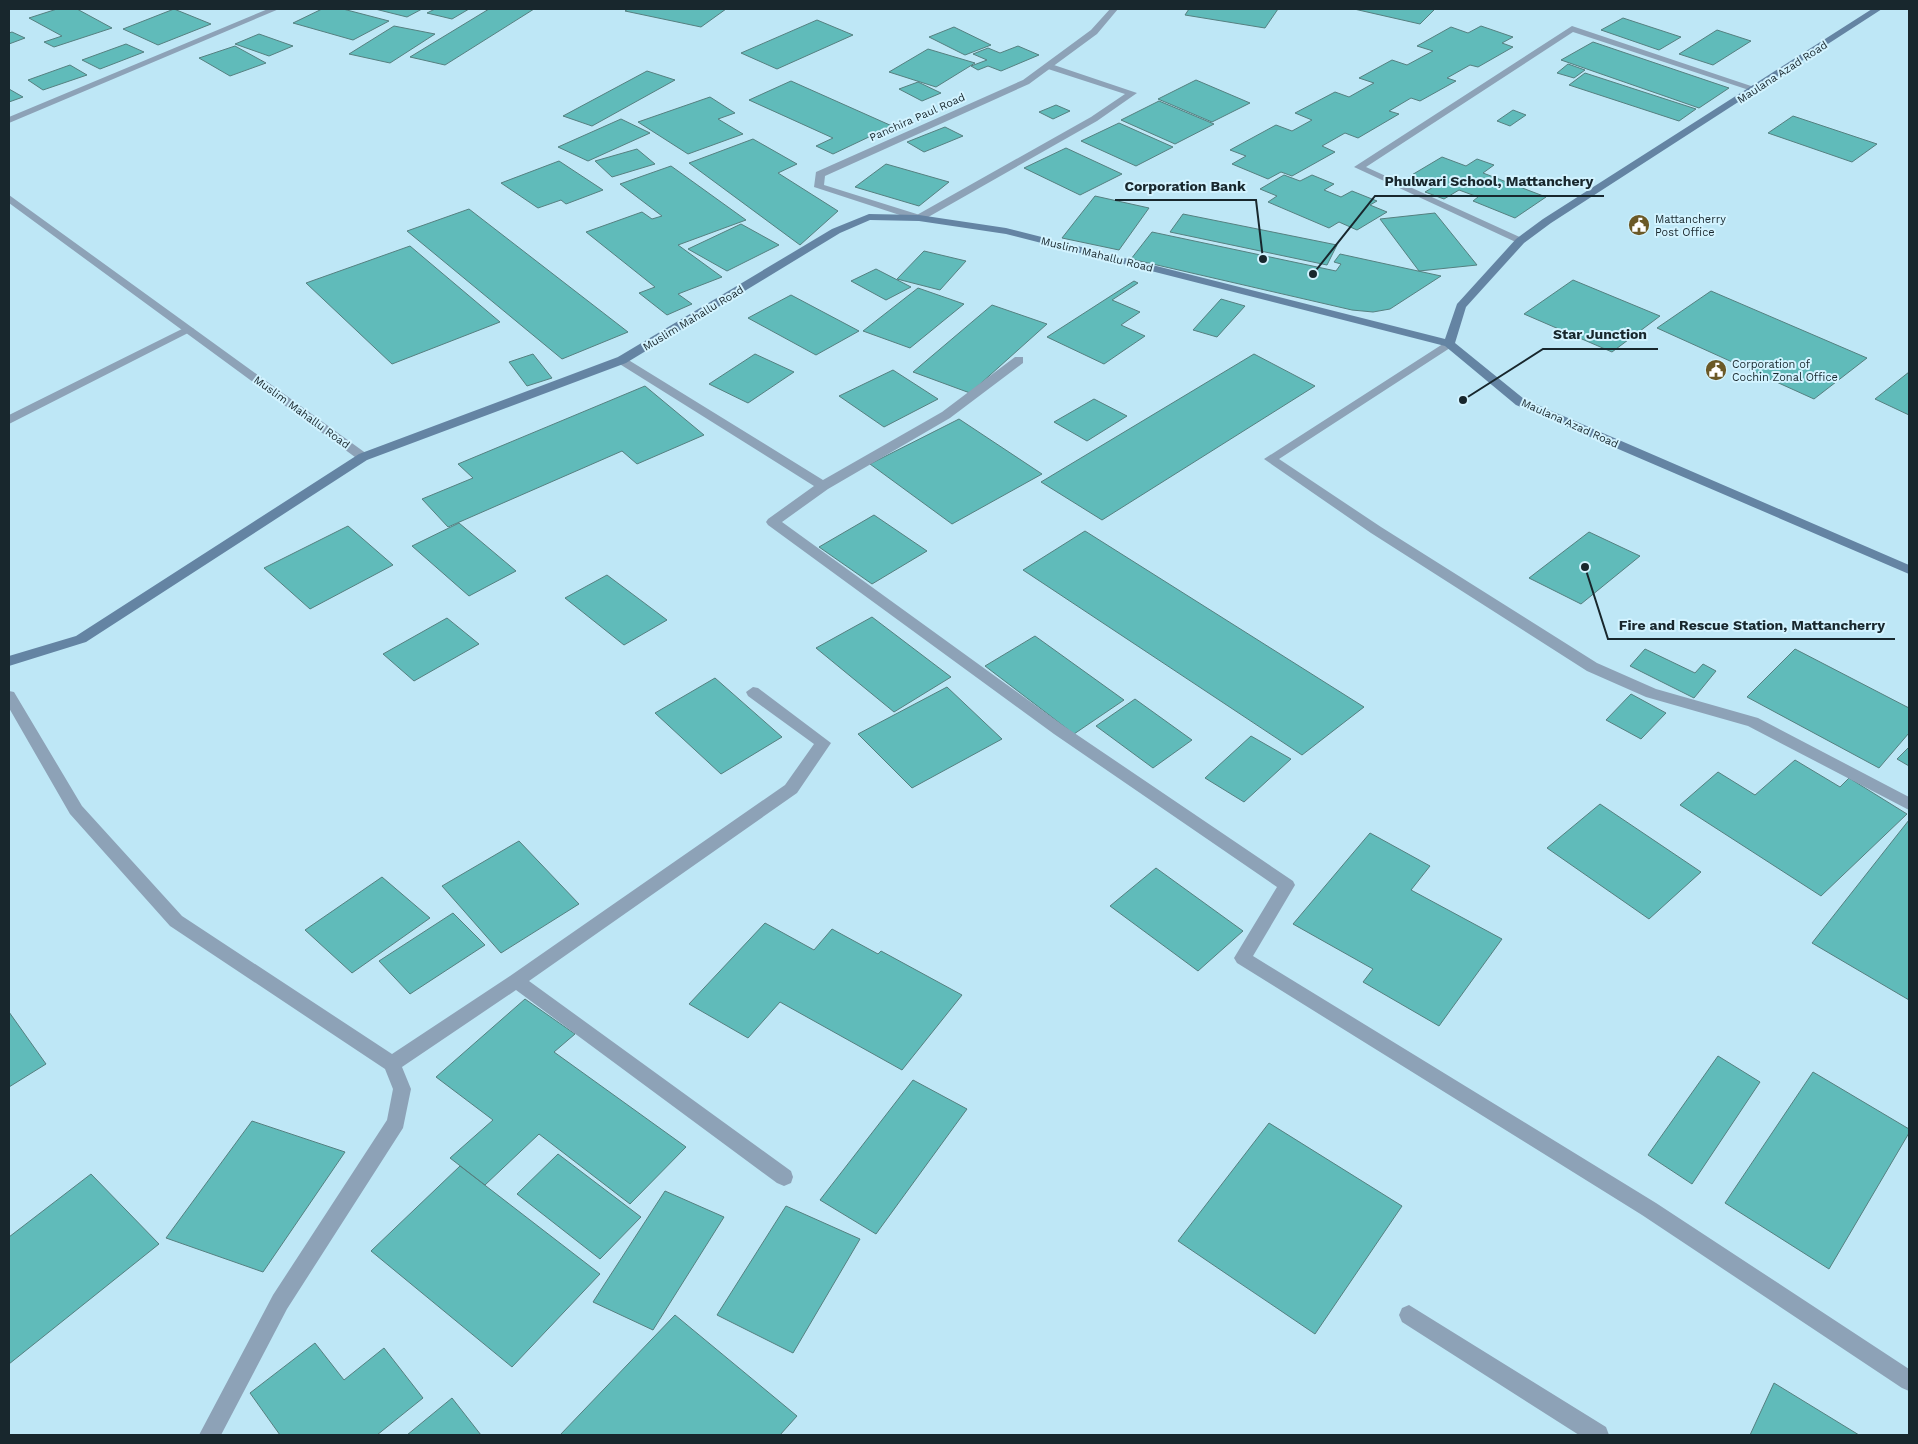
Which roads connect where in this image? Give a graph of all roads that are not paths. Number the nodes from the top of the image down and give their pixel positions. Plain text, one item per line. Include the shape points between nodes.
1 (275, 9) edge
2 (1114, 9) edge
3 (1878, 9) edge
4 (1048, 66) junction
5 (1755, 90) junction
6 (9, 120) edge
7 (9, 198) edge
8 (919, 218) junction
9 (1520, 241) junction
10 (188, 329) junction
11 (1449, 344) junction
12 (622, 360) junction
13 (1019, 360) dead end
14 (9, 420) edge
15 (362, 457) junction
16 (823, 486) junction
17 (1909, 570) edge
18 (9, 661) edge
19 (753, 692) dead end
20 (9, 696) edge
21 (1909, 804) edge
22 (516, 981) junction
23 (392, 1064) junction
24 (784, 1177) dead end
25 (1408, 1315) dead end
26 (1909, 1381) edge
27 (210, 1435) edge
28 (1598, 1435) edge

1 - 6 street
2 - 4 street, Panchira Paul Road via 1094,32
3 - 5 street, Maulana Azad Road
4 - 8 street via 1132,92 1094,119
4 - 8 street, Panchira Paul Road via 1026,82 820,174 819,186
5 - 9 street, Maulana Azad Road
5 - 9 street via 1572,29 1359,167
7 - 10 street, Muslim Mahallu Road
8 - 11 street, Muslim Mahallu Road via 1006,231
8 - 12 street, Muslim Mahallu Road via 869,217 836,231
9 - 11 street, Maulana Azad Road via 1461,306
10 - 14 street
10 - 15 street, Muslim Mahallu Road
11 - 17 street, Maulana Azad Road via 1520,402
11 - 21 street via 1270,459 1592,668 1651,693 1753,722
12 - 15 street, Muslim Mahallu Road
12 - 16 street
13 - 16 street via 946,415
15 - 18 street via 81,639
16 - 26 street via 773,522 1059,730 1287,885 1243,958 1649,1209
19 - 22 street via 823,743 790,788
20 - 23 street via 76,810 176,921
22 - 23 street
22 - 24 street
23 - 27 street via 402,1089 396,1122 280,1302
25 - 28 street

